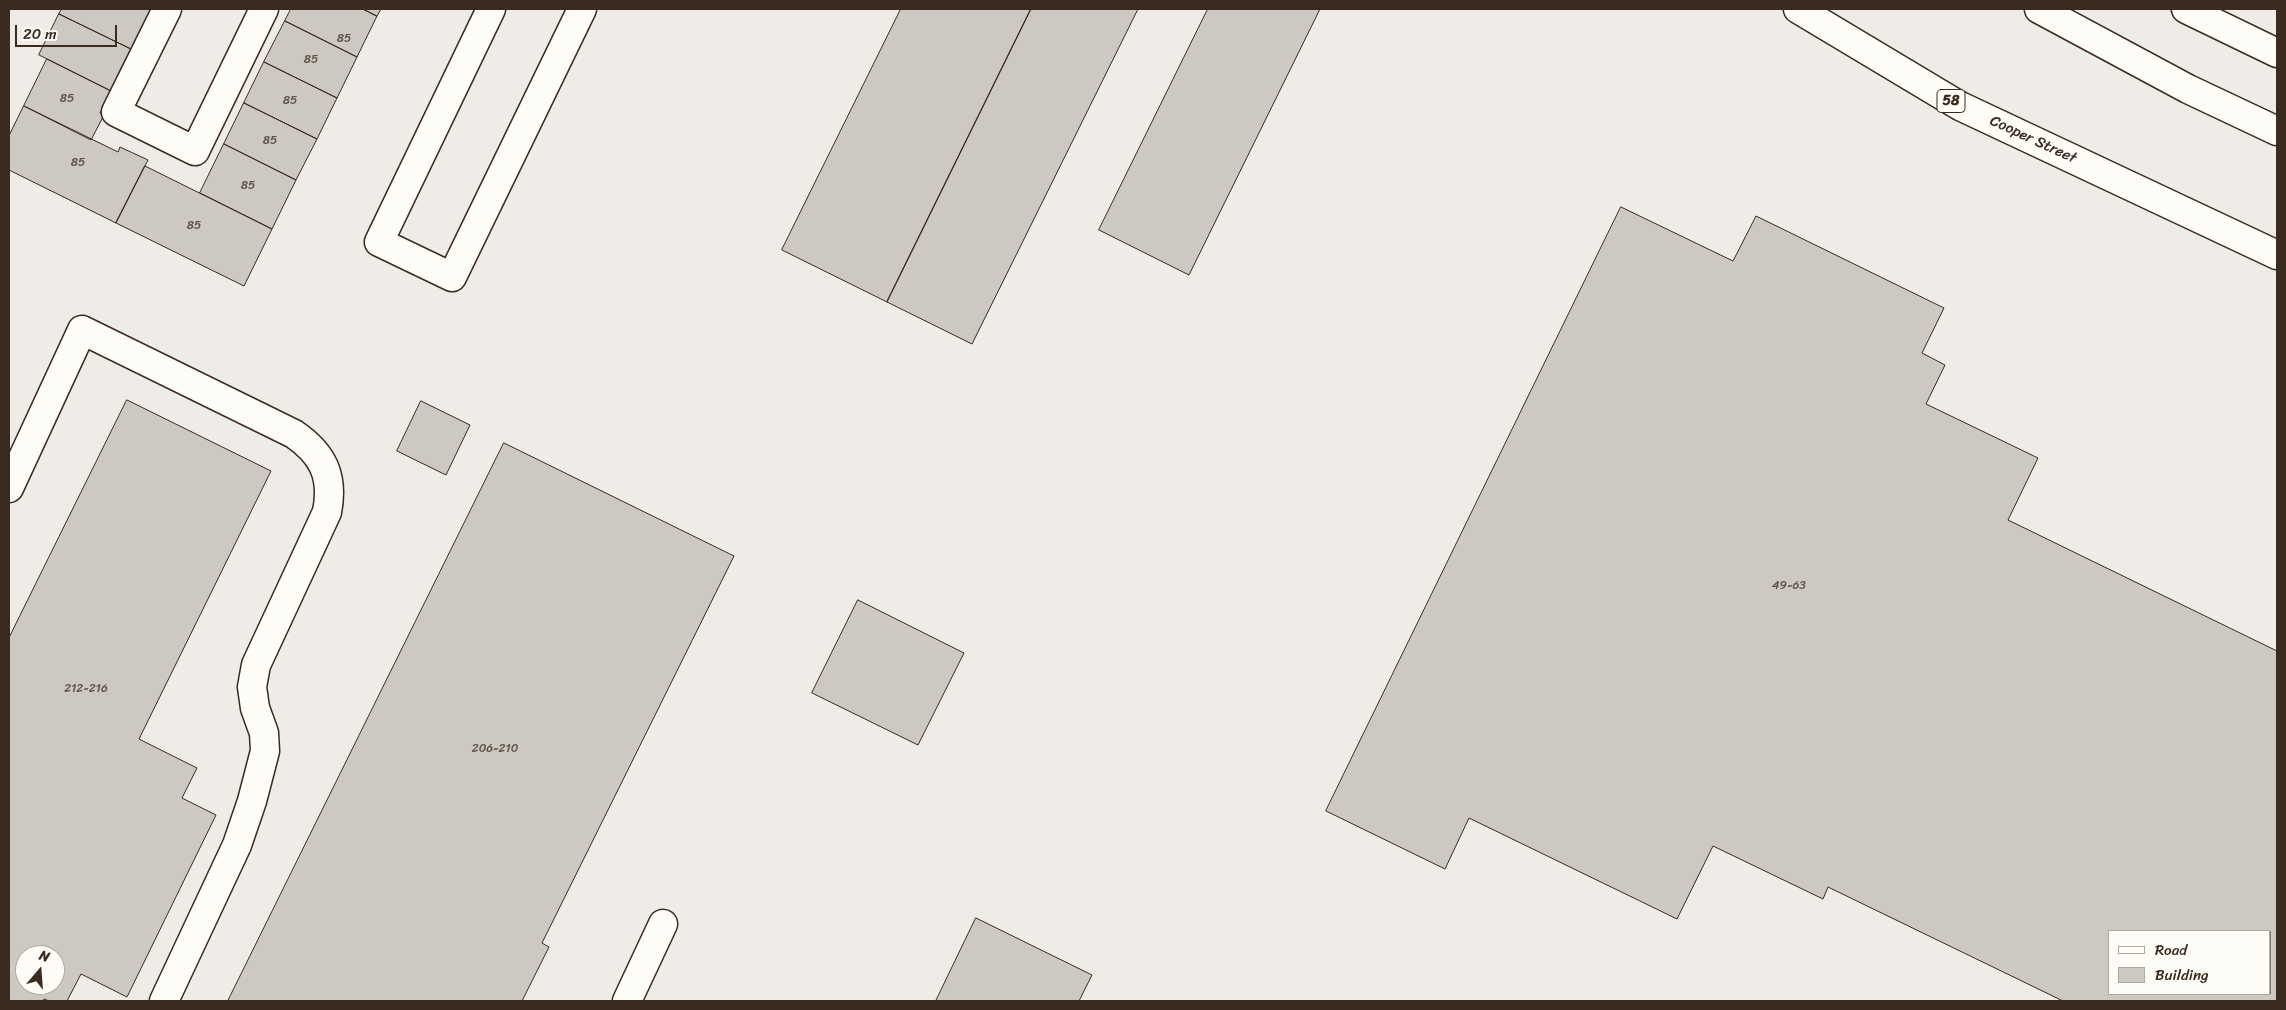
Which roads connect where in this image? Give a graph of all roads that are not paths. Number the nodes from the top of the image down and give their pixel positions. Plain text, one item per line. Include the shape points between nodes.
1 (167, 9) edge
2 (264, 9) edge
3 (491, 9) edge
4 (582, 9) edge
5 (1798, 9) edge
6 (2039, 9) edge
7 (2186, 9) edge
8 (2277, 53) edge
9 (2277, 131) edge
10 (2277, 254) edge
11 (9, 488) edge
12 (663, 924) dead end
13 (164, 1001) edge
14 (627, 1001) edge

1 - 2 main road via 116,112 195,151
3 - 4 main road via 379,242 452,277
5 - 10 main road, Cooper Street / 58 via 1960,106
6 - 9 main road via 2188,89
7 - 8 main road
11 - 13 main road via 82,330 294,434 310,445 328,476 331,494 328,512 256,665 252,687 264,733 265,751 252,801 237,845
12 - 14 main road

